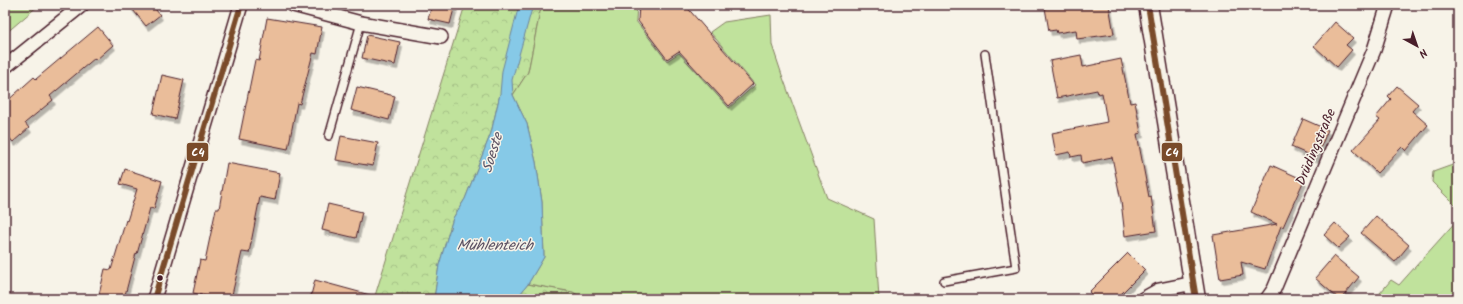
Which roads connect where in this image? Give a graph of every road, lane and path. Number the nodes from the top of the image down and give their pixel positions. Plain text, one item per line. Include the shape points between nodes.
1 (82, 5) edge
2 (241, 5) edge
3 (293, 5) edge
4 (1148, 5) edge
5 (1388, 5) edge
6 (361, 23) junction
7 (441, 37) dead end
8 (985, 54) dead end
9 (5, 67) edge
10 (329, 136) dead end
11 (944, 281) dead end
12 (1195, 291) edge
13 (154, 299) edge
14 (1143, 299) edge
15 (1267, 299) edge

1 - 9 street
2 - 13 street
3 - 6 street
4 - 12 street
5 - 15 street, Drüdingstraße via 1374,50 1274,290
6 - 7 street
6 - 10 lane
8 - 11 lane via 1016,268
12 - 14 street via 1159,290

